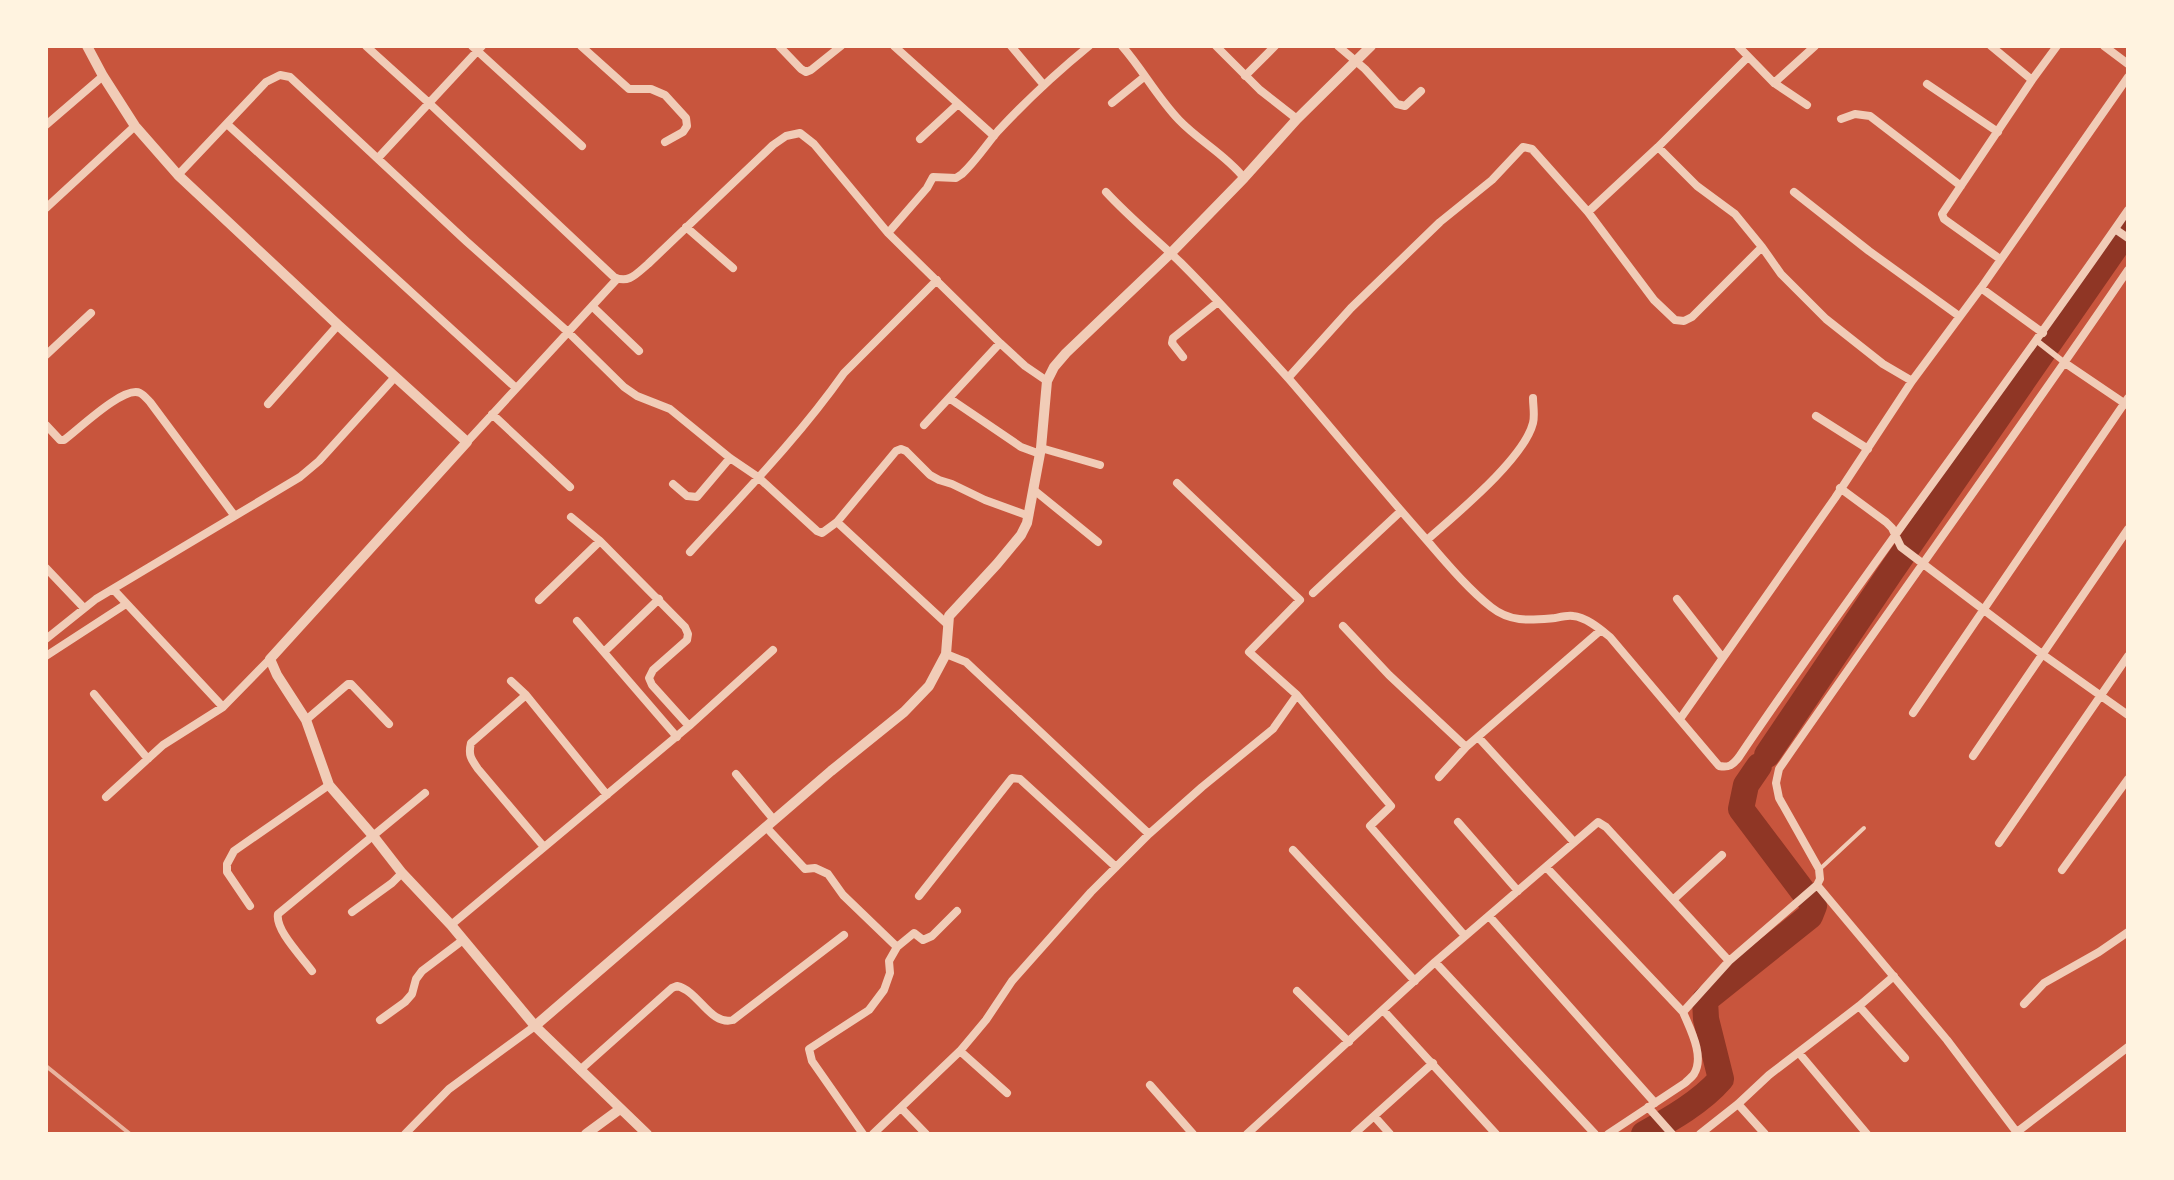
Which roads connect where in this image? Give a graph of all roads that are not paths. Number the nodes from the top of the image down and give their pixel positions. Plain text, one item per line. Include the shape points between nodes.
1 (87, 46) edge
2 (366, 46) edge
3 (581, 46) edge
4 (779, 46) edge
5 (841, 46) edge
6 (894, 46) edge
7 (1011, 46) edge
8 (1089, 46) edge
9 (1122, 46) edge
10 (1216, 46) edge
11 (1275, 46) edge
12 (1338, 46) edge
13 (1371, 46) edge
14 (1738, 46) edge
15 (1815, 46) edge
16 (1991, 46) edge
17 (2057, 46) edge
18 (2104, 46) edge
19 (477, 48) edge
20 (1748, 57) junction
21 (1356, 63) junction
22 (2128, 64) edge
23 (103, 76) junction
24 (1245, 76) junction
25 (1144, 77) junction
26 (2128, 77) edge
27 (2032, 80) junction
28 (1774, 83) junction
29 (1043, 84) junction
30 (1927, 84) dead end
31 (2125, 88) edge
32 (1421, 91) dead end
33 (429, 103) junction
34 (1112, 103) dead end
35 (958, 104) junction
36 (1807, 105) dead end
37 (1297, 119) junction
38 (1841, 119) dead end
39 (227, 124) junction
40 (46, 125) edge
41 (135, 126) junction
42 (1998, 132) junction
43 (994, 136) junction
44 (920, 139) dead end
45 (665, 142) dead end
46 (582, 146) dead end
47 (1658, 147) junction
48 (378, 158) junction
49 (178, 175) junction
50 (1244, 178) junction
51 (1961, 186) junction
52 (1106, 192) dead end
53 (1794, 192) dead end
54 (46, 208) edge
55 (2128, 210) edge
56 (1588, 212) junction
57 (686, 227) junction
58 (888, 233) junction
59 (2122, 233) edge
60 (1762, 247) junction
61 (1171, 253) junction
62 (2000, 259) junction
63 (733, 268) dead end
64 (2128, 270) edge
65 (616, 278) junction
66 (937, 280) junction
67 (1981, 288) junction
68 (1218, 302) junction
69 (592, 306) junction
70 (91, 313) dead end
71 (1959, 316) junction
72 (338, 325) junction
73 (568, 332) junction
74 (2043, 333) junction
75 (1000, 343) junction
76 (2039, 343) junction
77 (639, 351) dead end
78 (46, 355) edge
79 (1183, 357) dead end
80 (2062, 360) junction
81 (395, 377) junction
82 (1288, 378) junction
83 (1047, 381) junction
84 (1912, 381) junction
85 (516, 388) junction
86 (949, 398) junction
87 (1533, 398) dead end
88 (2127, 403) edge
89 (268, 404) dead end
90 (492, 414) junction
91 (1816, 416) dead end
92 (46, 425) edge
93 (924, 425) dead end
94 (467, 442) junction
95 (1868, 449) junction
96 (1040, 451) junction
97 (730, 458) junction
98 (1100, 465) dead end
99 (758, 477) junction
100 (1177, 483) dead end
101 (673, 484) dead end
102 (570, 487) dead end
103 (1840, 488) junction
104 (1034, 490) junction
105 (1401, 511) junction
106 (234, 515) junction
107 (1029, 516) junction
108 (571, 517) dead end
109 (837, 522) junction
110 (2128, 529) edge
111 (1895, 535) junction
112 (1427, 540) junction
113 (600, 541) junction
114 (1098, 542) dead end
115 (690, 552) dead end
116 (1918, 560) junction
117 (46, 568) edge
118 (113, 589) junction
119 (1313, 593) dead end
120 (659, 599) junction
121 (1677, 599) dead end
122 (539, 600) dead end
123 (126, 604) junction
124 (84, 608) junction
125 (1983, 610) junction
126 (577, 621) dead end
127 (947, 624) junction
128 (1343, 626) dead end
129 (1601, 630) junction
130 (46, 639) edge
131 (773, 650) dead end
132 (604, 652) junction
133 (946, 654) junction
134 (2042, 654) junction
135 (46, 656) edge
136 (2128, 656) edge
137 (1722, 657) junction
138 (270, 659) junction
139 (511, 681) dead end
140 (94, 694) dead end
141 (526, 695) junction
142 (1297, 695) junction
143 (2101, 696) junction
144 (223, 707) junction
145 (1913, 713) dead end
146 (2128, 715) edge
147 (1680, 719) junction
148 (306, 720) junction
149 (389, 724) dead end
150 (689, 726) junction
151 (677, 737) junction
152 (1478, 737) junction
153 (1466, 747) junction
154 (1973, 756) dead end
155 (148, 759) junction
156 (736, 774) dead end
157 (1439, 777) dead end
158 (2128, 779) edge
159 (329, 785) junction
160 (425, 793) dead end
161 (607, 795) junction
162 (106, 797) dead end
163 (1458, 822) dead end
164 (770, 823) junction
165 (1864, 828) dead end
166 (1149, 834) junction
167 (374, 837) junction
168 (1574, 842) junction
169 (1999, 843) dead end
170 (544, 847) junction
171 (1293, 850) dead end
172 (1722, 855) dead end
173 (1116, 867) junction
174 (1546, 867) junction
175 (1819, 869) junction
176 (2062, 870) dead end
177 (402, 873) junction
178 (1814, 888) junction
179 (1518, 891) junction
180 (919, 896) dead end
181 (1674, 899) junction
182 (250, 906) dead end
183 (957, 911) dead end
184 (352, 912) dead end
185 (1489, 916) junction
186 (451, 925) junction
187 (2128, 932) edge
188 (844, 935) dead end
189 (1465, 936) junction
190 (463, 940) junction
191 (897, 947) junction
192 (1729, 961) junction
193 (1435, 962) junction
194 (312, 971) dead end
195 (1894, 976) junction
196 (1415, 981) junction
197 (1297, 991) dead end
198 (2024, 1004) dead end
199 (1859, 1006) junction
200 (1383, 1010) junction
201 (1683, 1012) junction
202 (380, 1020) dead end
203 (535, 1026) junction
204 (1349, 1042) junction
205 (2128, 1047) edge
206 (960, 1051) junction
207 (1799, 1053) junction
208 (1905, 1058) dead end
209 (1433, 1063) junction
210 (580, 1070) junction
211 (1150, 1085) dead end
212 (1007, 1093) dead end
213 (1738, 1104) junction
214 (1652, 1105) junction
215 (620, 1109) junction
216 (902, 1109) junction
217 (1374, 1116) junction
218 (2017, 1133) edge
219 (405, 1134) edge
220 (586, 1134) edge
221 (647, 1134) edge
222 (863, 1134) edge
223 (873, 1134) edge
224 (926, 1134) edge
225 (1193, 1134) edge
226 (1247, 1134) edge
227 (1354, 1134) edge
228 (1390, 1134) edge
229 (1496, 1134) edge
230 (1595, 1134) edge
231 (1608, 1134) edge
232 (1672, 1134) edge
233 (1700, 1134) edge
234 (1765, 1134) edge
235 (1867, 1134) edge

1 - 23 street
2 - 33 street
3 - 45 street via 629,89 658,91 678,108 687,126
4 - 5 street via 806,72
6 - 35 street
7 - 29 street
8 - 29 street
9 - 25 street
10 - 24 street
11 - 24 street
12 - 21 street
13 - 21 street
14 - 20 street
15 - 28 street
16 - 27 street
17 - 27 street
18 - 22 street
19 - 33 street
19 - 46 street
20 - 28 street
20 - 47 street
21 - 32 street via 1397,104 1405,106
21 - 37 street
23 - 40 street
23 - 41 street
24 - 37 street
25 - 34 street
25 - 50 street via 1182,123
26 - 31 street
27 - 42 street
28 - 36 street
29 - 43 street
30 - 42 street
31 - 62 street
33 - 48 street
33 - 65 street
35 - 43 street
35 - 44 street
37 - 50 street
38 - 51 street via 1870,116
39 - 48 street via 266,82 290,77
39 - 49 street
39 - 85 street
41 - 49 street
41 - 54 street
42 - 51 street
43 - 58 street via 960,176 933,177
47 - 56 street
47 - 60 street via 1735,214
48 - 73 street
49 - 72 street
50 - 61 street
51 - 62 street via 1943,211 1944,219
52 - 61 street
53 - 71 street
55 - 59 street
56 - 60 street via 1675,320 1692,317
56 - 82 street via 1532,149 1523,147 1351,308
57 - 58 street via 773,145 800,133
57 - 63 street
57 - 65 street via 628,281
58 - 66 street
59 - 74 street
60 - 84 street via 1826,319
61 - 68 street
61 - 83 street via 1066,353
62 - 67 street
64 - 80 street
65 - 69 street
66 - 75 street
66 - 99 street via 844,373
67 - 71 street
67 - 74 street
68 - 79 street via 1173,338
68 - 82 street
69 - 73 street
69 - 77 street
70 - 78 street
71 - 84 street
72 - 81 street
72 - 89 street
73 - 85 street
73 - 97 street via 624,387 670,409
74 - 76 street
75 - 83 street
75 - 86 street
76 - 80 street
76 - 111 street
80 - 88 street
80 - 116 street
81 - 94 street
81 - 106 street via 319,461
82 - 105 street
83 - 96 street
84 - 95 street
85 - 90 street
86 - 93 street
86 - 96 street via 1021,447
87 - 112 street via 1533,422 1524,443
88 - 125 street
90 - 94 street
90 - 102 street
91 - 95 street
92 - 106 street via 64,440 113,402 140,393
94 - 138 street
95 - 103 street
96 - 98 street
96 - 104 street
97 - 99 street
97 - 101 street via 697,497
99 - 109 street via 817,531 826,532
99 - 115 street
100 - 142 street via 1300,600 1249,652
103 - 111 street via 1886,522
103 - 137 street
104 - 107 street
104 - 114 street
105 - 112 street
105 - 119 street
106 - 118 street
107 - 109 street via 939,480 901,449
107 - 127 street via 1021,535
108 - 113 street
109 - 127 street
110 - 134 street
111 - 116 street
111 - 147 street via 1734,764 1719,766
112 - 129 street via 1467,585 1506,617 1573,615
113 - 120 street
113 - 122 street
116 - 125 street
116 - 175 street via 1779,769 1779,798
117 - 124 street
118 - 123 street
118 - 124 street
120 - 132 street
120 - 150 street via 688,634 649,678
121 - 137 street
123 - 135 street
123 - 144 street
124 - 130 street
125 - 134 street
125 - 145 street
126 - 132 street
127 - 133 street
128 - 153 street
129 - 147 street
129 - 152 street
131 - 150 street
132 - 151 street
133 - 164 street via 929,686 904,712
133 - 166 street via 966,662
134 - 143 street
134 - 154 street
136 - 143 street
137 - 147 street
138 - 144 street
138 - 148 street
139 - 141 street
140 - 155 street
141 - 161 street
141 - 170 street via 471,743 469,752
142 - 166 street via 1273,729
142 - 189 street via 1391,806 1370,826
143 - 146 street
143 - 169 street
144 - 155 street
148 - 149 street via 351,684
148 - 159 street
150 - 151 street
151 - 161 street
152 - 153 street
152 - 168 street
153 - 157 street
155 - 162 street
156 - 164 street
158 - 176 street
159 - 167 street
159 - 182 street via 234,851 227,872
160 - 167 street
161 - 170 street
163 - 179 street
164 - 191 street via 805,869 828,874
164 - 203 street
165 - 175 lane
166 - 173 street
167 - 177 street
167 - 194 street via 277,918
168 - 174 street
168 - 181 street via 1598,822
170 - 186 street
171 - 196 street
172 - 181 street
173 - 180 street via 1016,777
173 - 206 street via 1012,981
174 - 179 street
174 - 201 street
175 - 178 street
177 - 184 street
177 - 186 street
178 - 192 street
178 - 195 street
179 - 185 street
181 - 192 street
183 - 191 street via 932,936 923,940 914,933
185 - 189 street
185 - 214 street
186 - 190 street
187 - 198 street via 2044,983
188 - 210 street via 728,1022 688,989 672,988
189 - 193 street
190 - 202 street via 422,971 412,994
190 - 203 street
191 - 222 street via 884,990 869,1010 809,1049
192 - 201 street
193 - 196 street
193 - 230 street
195 - 199 street
195 - 218 street
196 - 200 street
197 - 204 street
199 - 207 street
199 - 208 street
200 - 204 street
200 - 209 street
201 - 214 street via 1698,1058 1695,1072
203 - 210 street
203 - 219 street via 449,1089
204 - 226 street
205 - 218 street
206 - 212 street
206 - 216 street
207 - 213 street
207 - 235 street
209 - 217 street
209 - 229 street
210 - 215 street
211 - 225 street
213 - 233 street
213 - 234 street
214 - 231 street
214 - 232 street
215 - 220 street
215 - 221 street
216 - 223 street
216 - 224 street
217 - 227 street
217 - 228 street

